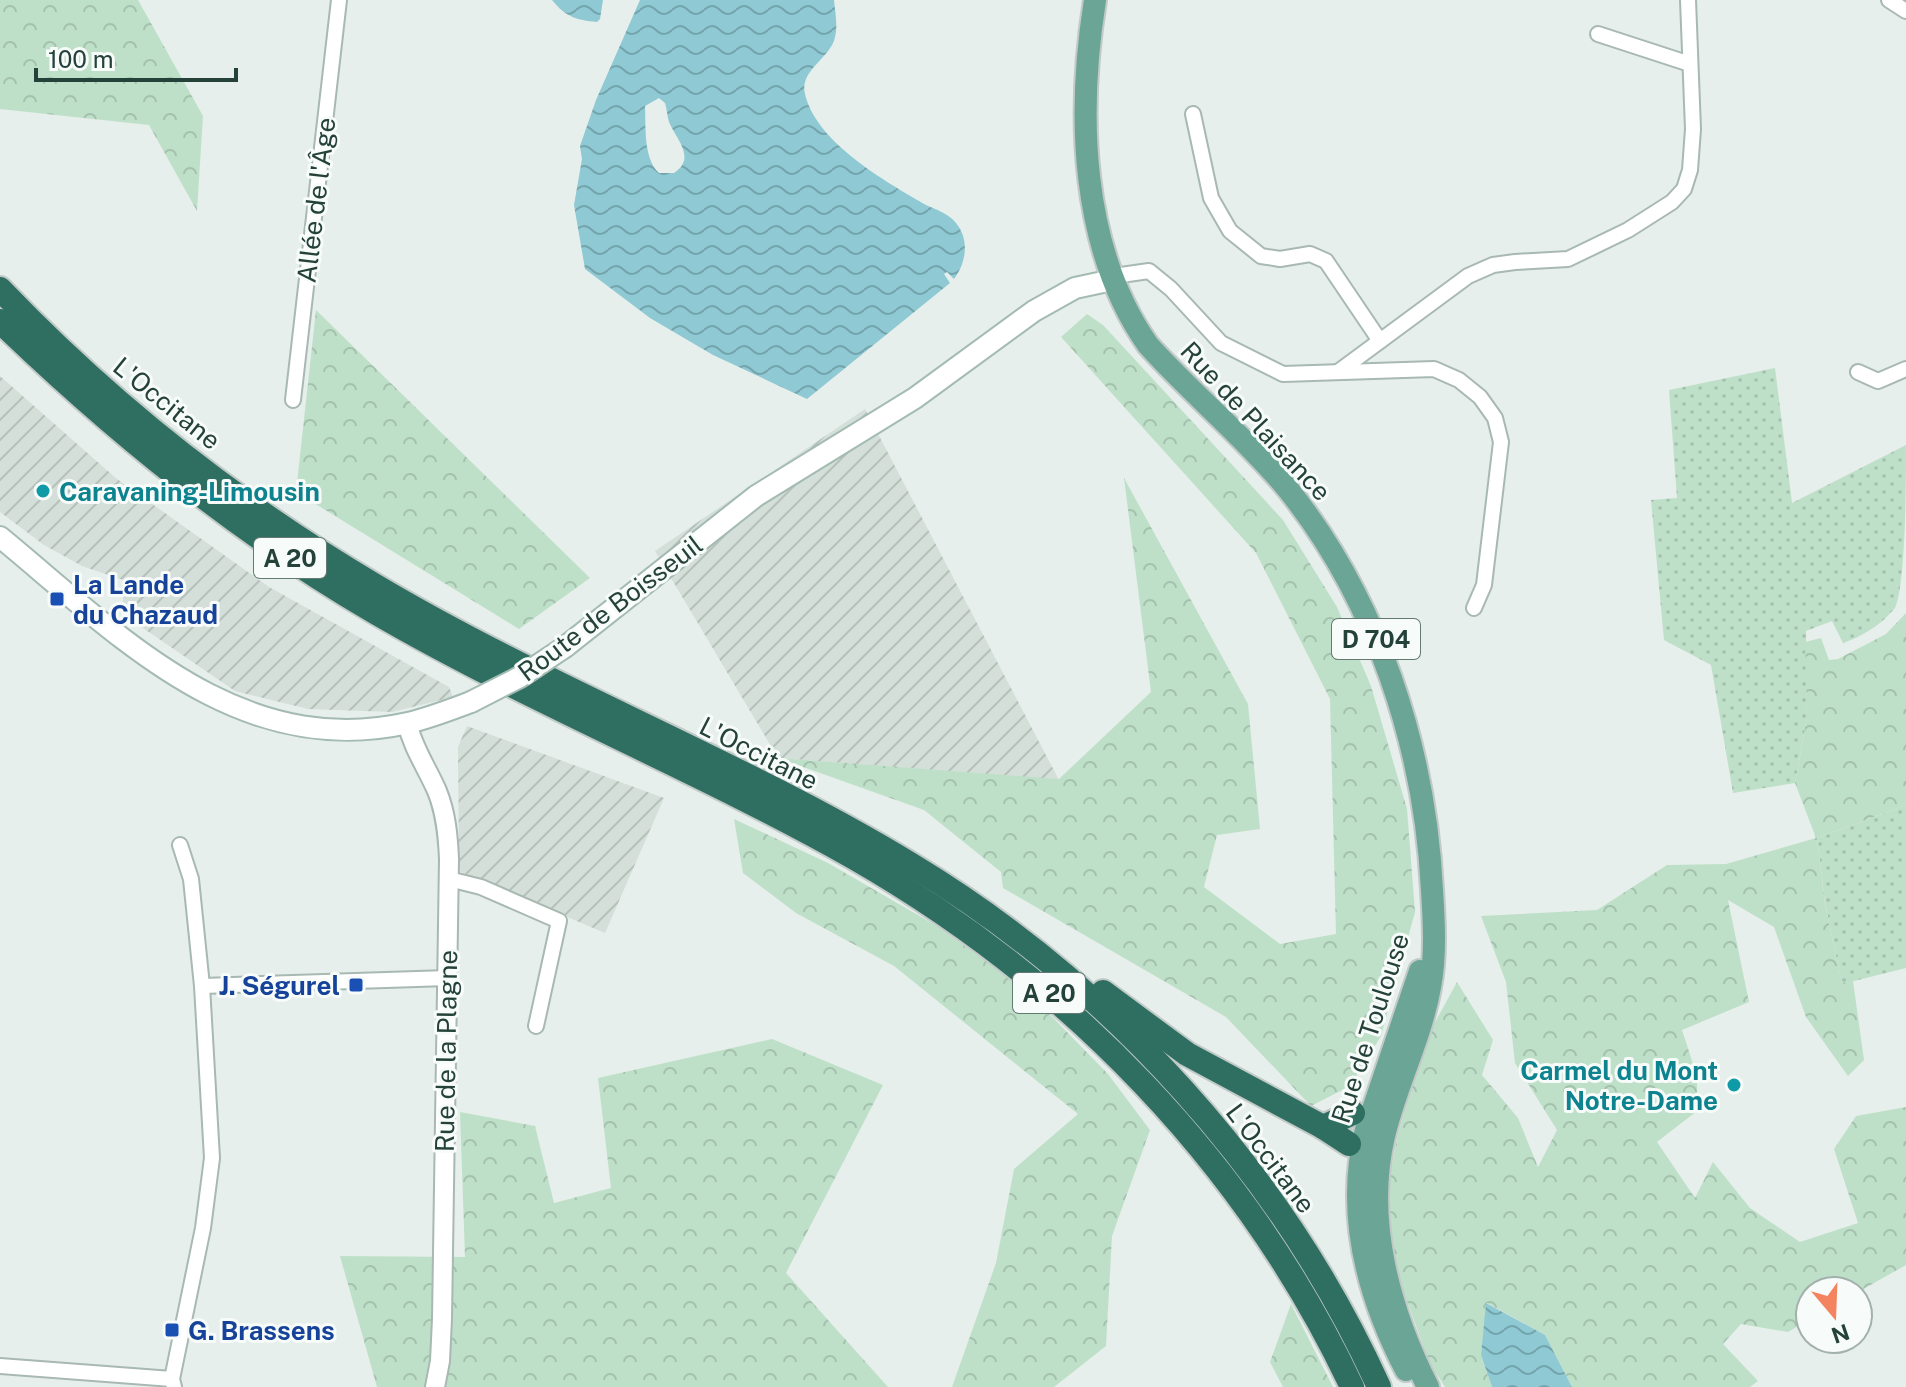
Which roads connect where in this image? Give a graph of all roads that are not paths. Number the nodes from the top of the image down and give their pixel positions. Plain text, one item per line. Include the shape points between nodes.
1 (339, 0) edge
2 (1095, 0) edge
3 (1690, 0) edge
4 (1889, 0) edge
5 (1906, 11) edge
6 (1598, 34) dead end
7 (1690, 64) junction
8 (1193, 114) dead end
9 (1114, 276) junction
10 (0, 289) edge
11 (0, 321) edge
12 (1380, 341) junction
13 (1906, 369) edge
14 (1338, 372) junction
15 (1858, 372) dead end
16 (293, 400) dead end
17 (0, 537) edge
18 (1474, 608) dead end
19 (407, 723) junction
20 (180, 845) dead end
21 (449, 879) junction
22 (1433, 919) junction
23 (1020, 939) junction
24 (448, 978) junction
25 (202, 986) junction
26 (536, 1026) dead end
27 (1382, 1079) junction
28 (1353, 1113) joint
29 (1323, 1127) junction
30 (1363, 1155) junction
31 (1400, 1342) junction
32 (0, 1366) edge
33 (173, 1383) edge
34 (435, 1387) edge
35 (1352, 1387) edge
36 (1379, 1387) edge
37 (1415, 1387) edge
38 (1428, 1387) edge

1 - 16 street, Allée de l'Âge
2 - 9 main road, Rue de Plaisance / D 704 via 1087,77 1088,152 1102,243
3 - 7 street
4 - 5 street
6 - 7 street
7 - 12 street via 1690,170 1684,189 1672,202 1568,259 1493,265 1468,276
8 - 12 street via 1211,198 1230,231 1261,256 1310,254 1326,261
9 - 14 street via 1149,271 1221,343 1283,374
9 - 19 main road, Route de Boisseuil, bridge via 1075,288 1034,311 915,398 789,473 520,677 471,702
9 - 22 main road, Rue de Plaisance / D 704 via 1148,345 1285,486 1356,594 1377,641 1416,769 1426,813
10 - 23 highway, L'Occitane / A 20 via 135,416 308,544 471,639 910,864
11 - 35 highway, L'Occitane / A 20 via 155,461 291,559 452,654 851,857 918,896 1019,968 1131,1070 1208,1156 1295,1279
12 - 14 street
13 - 15 street via 1878,381
14 - 18 street via 1434,369 1459,380 1495,418 1501,442 1484,585
17 - 19 main road, Route de Boisseuil via 157,666 234,708 314,727
19 - 21 street, Rue de la Plagne via 443,809
20 - 25 street via 191,879
21 - 24 street, Rue de la Plagne
21 - 26 street via 559,921
22 - 27 main road, Rue de Toulouse via 1409,1010
22 - 30 main road, Rue de Toulouse via 1427,1001 1391,1110
23 - 29 highway via 1070,966 1187,1054
23 - 36 highway, L'Occitane / A 20 via 1137,1042 1229,1144 1301,1244
24 - 25 street
24 - 34 street, Rue de la Plagne via 442,1319
25 - 33 street via 212,1158
27 - 28 main road
27 - 30 main road, Rue de Toulouse
28 - 29 highway
29 - 30 highway
30 - 31 main road, Rue de Toulouse
31 - 37 main road, Rue de Toulouse
31 - 38 main road, Rue de Toulouse
32 - 33 street

